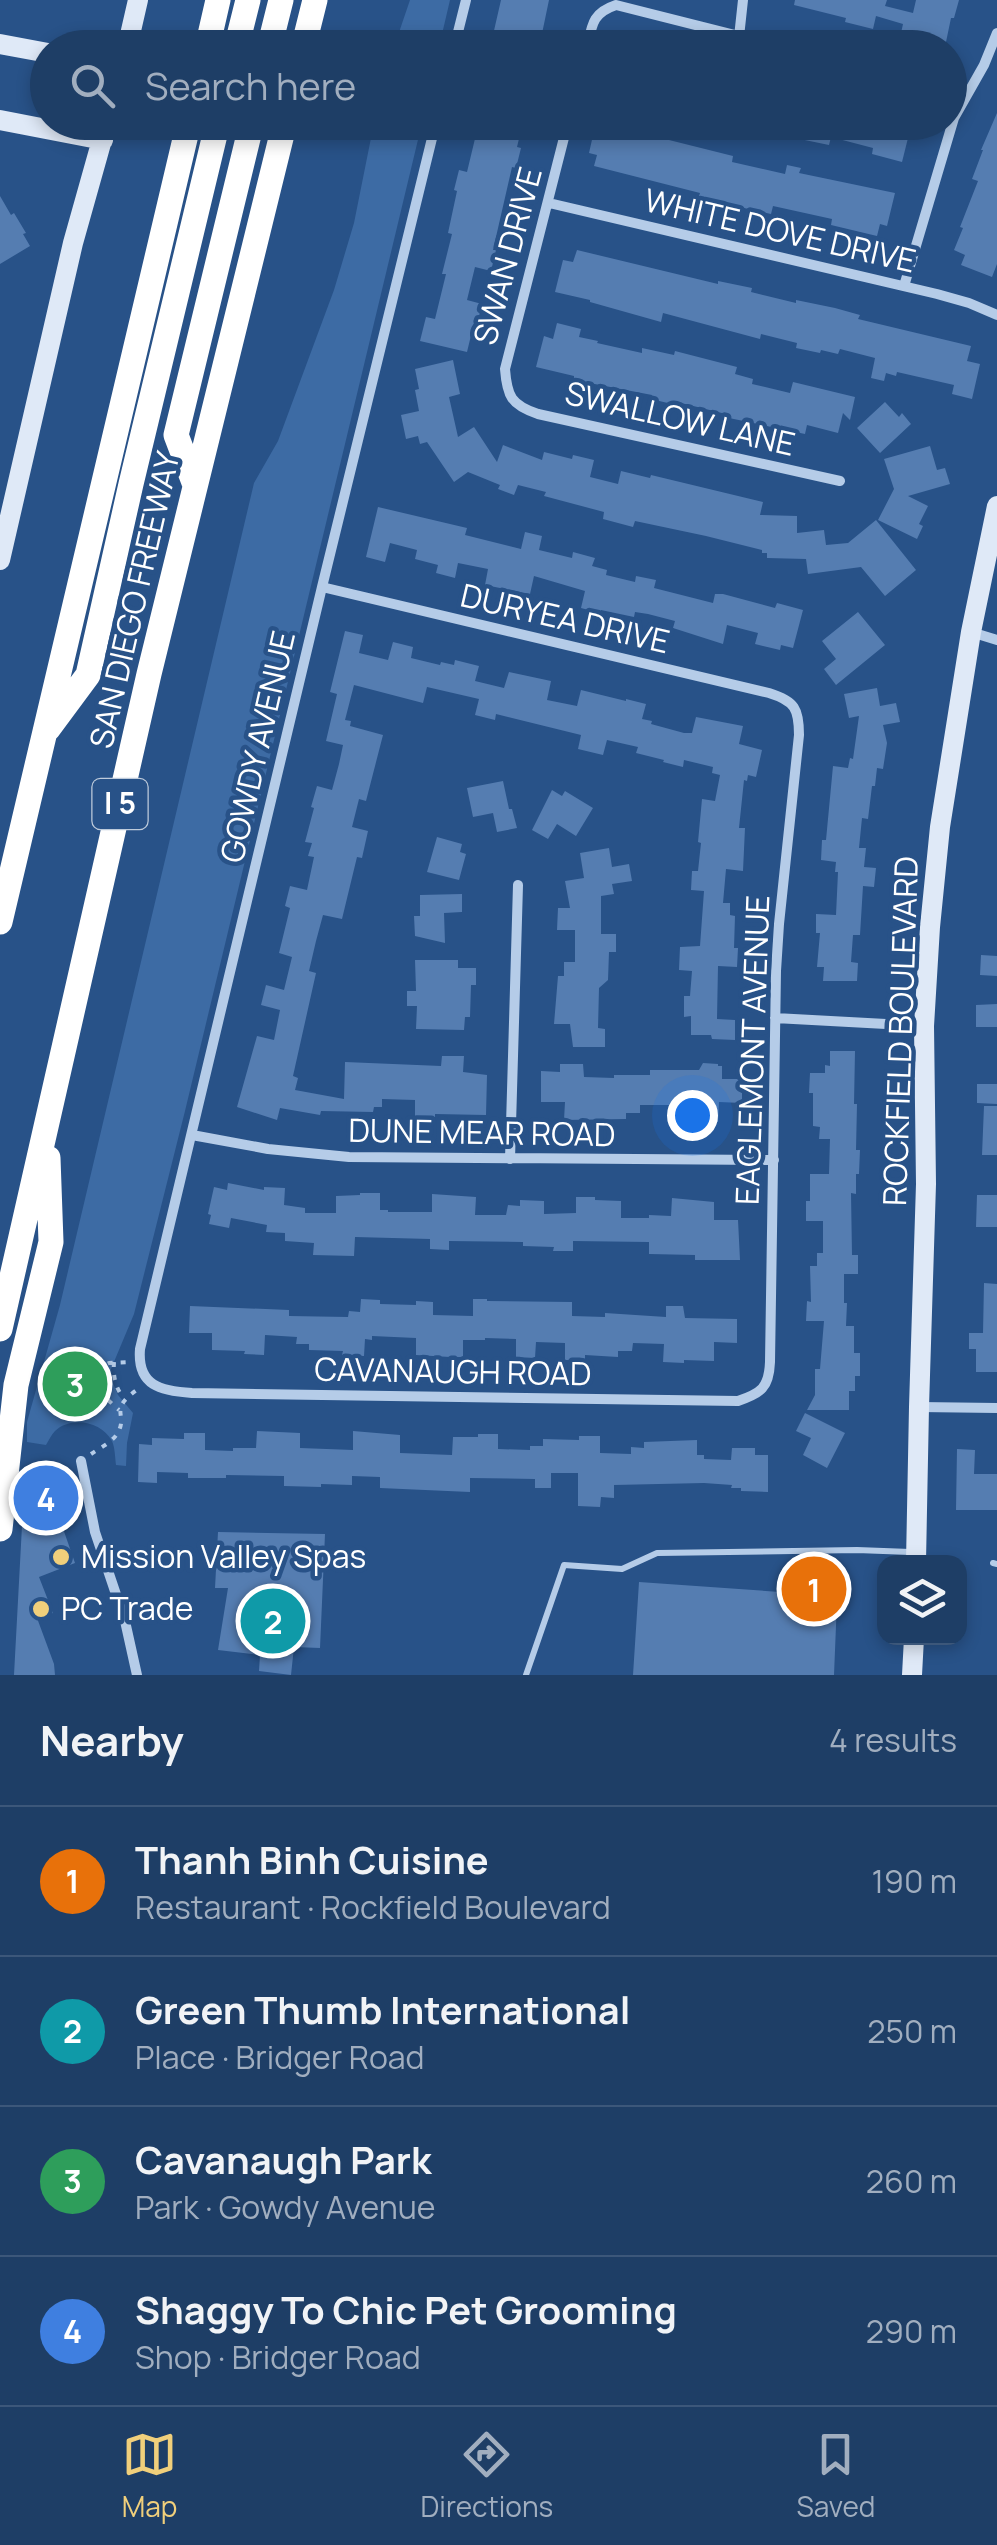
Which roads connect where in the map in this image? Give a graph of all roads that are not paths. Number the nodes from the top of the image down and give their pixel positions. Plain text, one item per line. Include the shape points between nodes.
1 (138, 0) edge
2 (218, 0) edge
3 (248, 0) edge
4 (281, 0) edge
5 (315, 0) edge
6 (466, 0) edge
7 (743, 0) edge
8 (131, 30) edge
9 (211, 30) edge
10 (240, 30) edge
11 (274, 30) edge
12 (308, 30) edge
13 (458, 30) edge
14 (591, 30) edge
15 (713, 30) edge
16 (740, 30) edge
17 (0, 31) edge
18 (997, 33) edge
19 (30, 43) edge
20 (0, 44) edge
21 (30, 50) edge
22 (30, 56) edge
23 (0, 58) edge
24 (967, 95) edge
25 (0, 120) edge
26 (30, 123) edge
27 (102, 140) edge
28 (185, 140) edge
29 (214, 140) edge
30 (248, 140) edge
31 (281, 140) edge
32 (432, 140) edge
33 (564, 140) edge
34 (947, 140) edge
35 (549, 204) junction
36 (904, 286) junction
37 (997, 315) edge
38 (512, 402) joint
39 (840, 481) dead end
40 (195, 485) junction
41 (997, 506) edge
42 (0, 560) edge
43 (322, 587) junction
44 (971, 632) junction
45 (997, 640) edge
46 (794, 706) joint
47 (42, 737) junction
48 (20, 829) junction
49 (0, 865) edge
50 (518, 885) dead end
51 (0, 922) edge
52 (776, 1018) junction
53 (924, 1026) junction
54 (46, 1123) junction
55 (192, 1135) junction
56 (510, 1159) junction
57 (774, 1160) junction
58 (0, 1329) edge
59 (148, 1382) joint
60 (758, 1394) joint
61 (918, 1407) junction
62 (997, 1408) edge
63 (81, 1461) road end
64 (0, 1529) edge
65 (894, 1555) edge
66 (917, 1555) edge
67 (914, 1645) edge
68 (137, 1675) edge
69 (526, 1675) edge
70 (912, 1675) edge

1 - 8 main road
2 - 9 highway
3 - 10 highway
4 - 11 highway
5 - 12 highway
6 - 13 street
7 - 16 street
14 - 15 street via 594,18 616,5
17 - 19 main road
18 - 24 street
20 - 21 main road
22 - 23 main road
25 - 26 main road
27 - 42 main road
28 - 47 highway, SAN DIEGO FREEWAY
29 - 47 highway via 88,675
30 - 40 highway via 176,435
31 - 40 highway, SAN DIEGO FREEWAY / I 5
32 - 43 street, GOWDY AVENUE
33 - 35 street, SWAN DRIVE
34 - 36 street
35 - 36 street, WHITE DOVE DRIVE
35 - 38 street, SWAN DRIVE via 505,369
36 - 37 street, WHITE DOVE DRIVE
38 - 39 street, SWALLOW LANE via 538,414
40 - 54 highway, SAN DIEGO FREEWAY / I 5
41 - 44 main road, ROCKFIELD BOULEVARD
43 - 46 street, DURYEA DRIVE via 785,698
43 - 55 street, GOWDY AVENUE
44 - 45 street
44 - 53 main road, ROCKFIELD BOULEVARD via 940,826
46 - 52 street, EAGLEMONT AVENUE via 800,735
47 - 48 highway, SAN DIEGO FREEWAY
48 - 49 highway
48 - 51 highway, SAN DIEGO FREEWAY
50 - 56 street
52 - 53 street
52 - 57 street, EAGLEMONT AVENUE
53 - 61 main road, ROCKFIELD BOULEVARD
54 - 58 highway, SAN DIEGO FREEWAY / I 5
54 - 64 highway via 50,1242 16,1385
55 - 56 street, DUNE MEAR ROAD via 328,1156
55 - 59 street, GOWDY AVENUE via 139,1361
56 - 57 street, DUNE MEAR ROAD
57 - 60 street, EAGLEMONT AVENUE via 769,1378
59 - 60 street, CAVANAUGH ROAD via 192,1393 738,1402
61 - 62 street
61 - 66 main road, ROCKFIELD BOULEVARD
63 - 68 street
65 - 69 lane via 657,1553 622,1569 564,1565
67 - 70 main road

